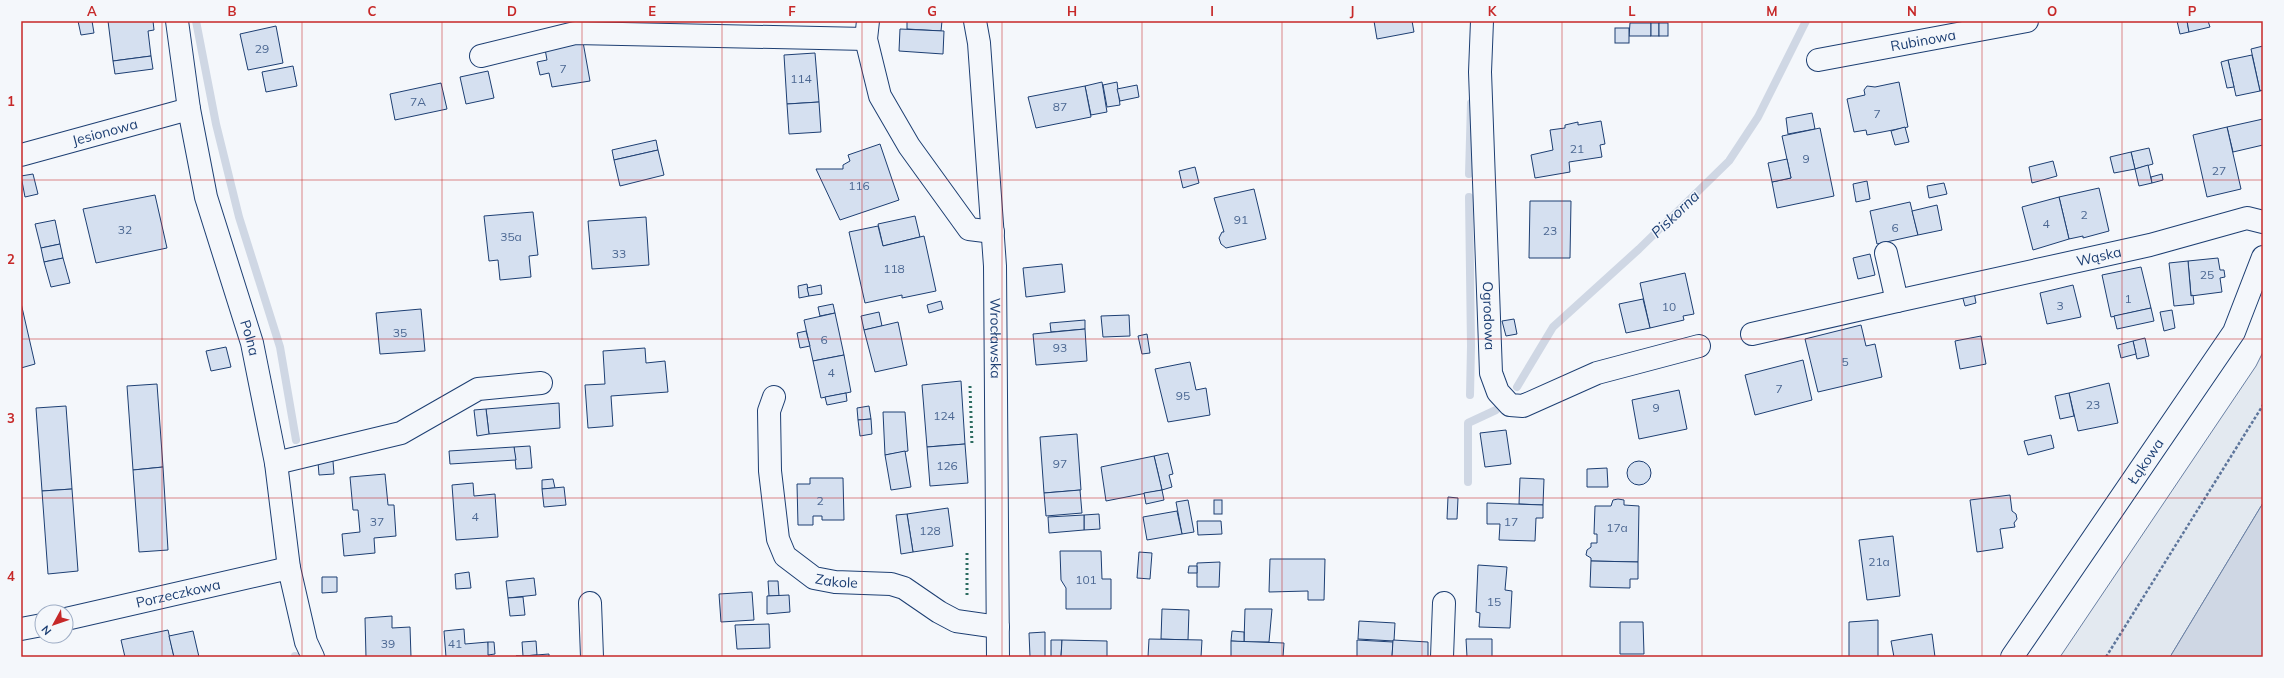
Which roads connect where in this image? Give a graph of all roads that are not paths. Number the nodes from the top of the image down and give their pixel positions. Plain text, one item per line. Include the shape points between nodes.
1 (177, 21) edge
2 (975, 21) edge
3 (1482, 21) edge
4 (2027, 21) edge
5 (867, 30) edge
6 (482, 56) dead end
7 (1818, 60) dead end
8 (189, 109) junction
9 (21, 154) edge
10 (2263, 222) edge
11 (994, 232) junction
12 (1886, 253) dead end
13 (2263, 257) edge
14 (1898, 301) junction
15 (1752, 334) dead end
16 (1699, 346) dead end
17 (541, 383) dead end
18 (774, 398) dead end
19 (276, 463) junction
20 (290, 568) junction
21 (590, 603) dead end
22 (1444, 603) dead end
23 (74, 617) edge
24 (34, 626) edge
25 (998, 627) junction
26 (21, 629) edge
27 (313, 657) edge
28 (592, 657) edge
29 (998, 657) edge
30 (1442, 657) edge
31 (2012, 657) edge

1 - 8 street, Polna
2 - 11 street, Wrocławska via 979,43
3 - 16 street, Ogrodowa via 1480,72 1491,374 1498,392 1510,405 1523,406 1598,373
4 - 7 street, Rubinowa
5 - 6 street via 575,33
5 - 11 street via 880,96 909,146 969,229
8 - 9 street, Jesionowa
8 - 19 street, Polna via 206,197 252,342
10 - 14 street, Wąska via 2247,218 2150,245
11 - 25 street, Wrocławska via 997,326
12 - 14 street
13 - 31 street, Łąkowa via 2234,332
14 - 15 street, Wąska
17 - 19 street via 478,389 401,433
18 - 25 street, Zakole via 768,411 770,471 778,539 785,556 814,578 835,582 891,584 904,588 956,621
19 - 20 street, Polna
20 - 23 street, Porzeczkowa
20 - 27 street, Polna via 306,642
21 - 28 street
22 - 30 street
24 - 26 street
25 - 29 street, Wrocławska

